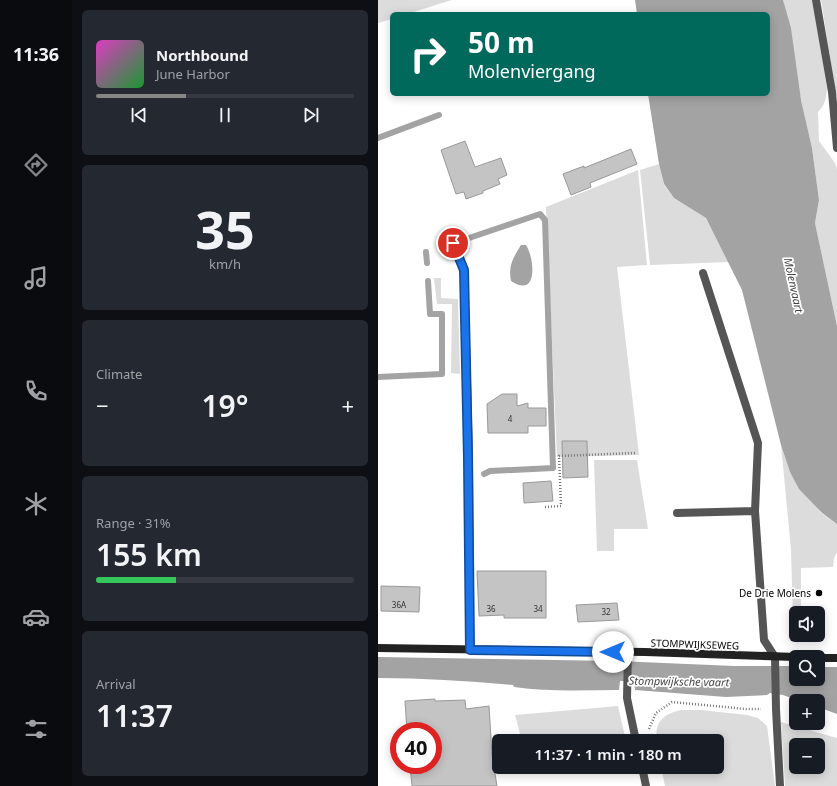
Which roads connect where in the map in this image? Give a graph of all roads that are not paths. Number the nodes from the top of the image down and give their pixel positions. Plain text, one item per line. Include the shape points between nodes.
1 (816, 0) edge
2 (837, 148) edge
3 (453, 243) dead end
4 (703, 273) dead end
5 (755, 512) junction
6 (677, 513) dead end
7 (378, 648) edge
8 (470, 650) junction
9 (628, 656) junction
10 (789, 658) edge
11 (825, 658) edge
12 (837, 658) edge
13 (775, 661) junction
14 (635, 734) edge
15 (643, 774) edge
16 (646, 786) edge
17 (780, 786) edge

1 - 2 street via 832,92
3 - 8 street via 464,270
4 - 5 street via 758,443
5 - 6 street
5 - 13 street via 764,640
7 - 8 street, STOMPWIJKSEWEG
8 - 9 street, STOMPWIJKSEWEG
9 - 13 street, STOMPWIJKSEWEG
9 - 14 street via 627,698
10 - 13 street, STOMPWIJKSEWEG
11 - 12 street
13 - 17 street
15 - 16 street

